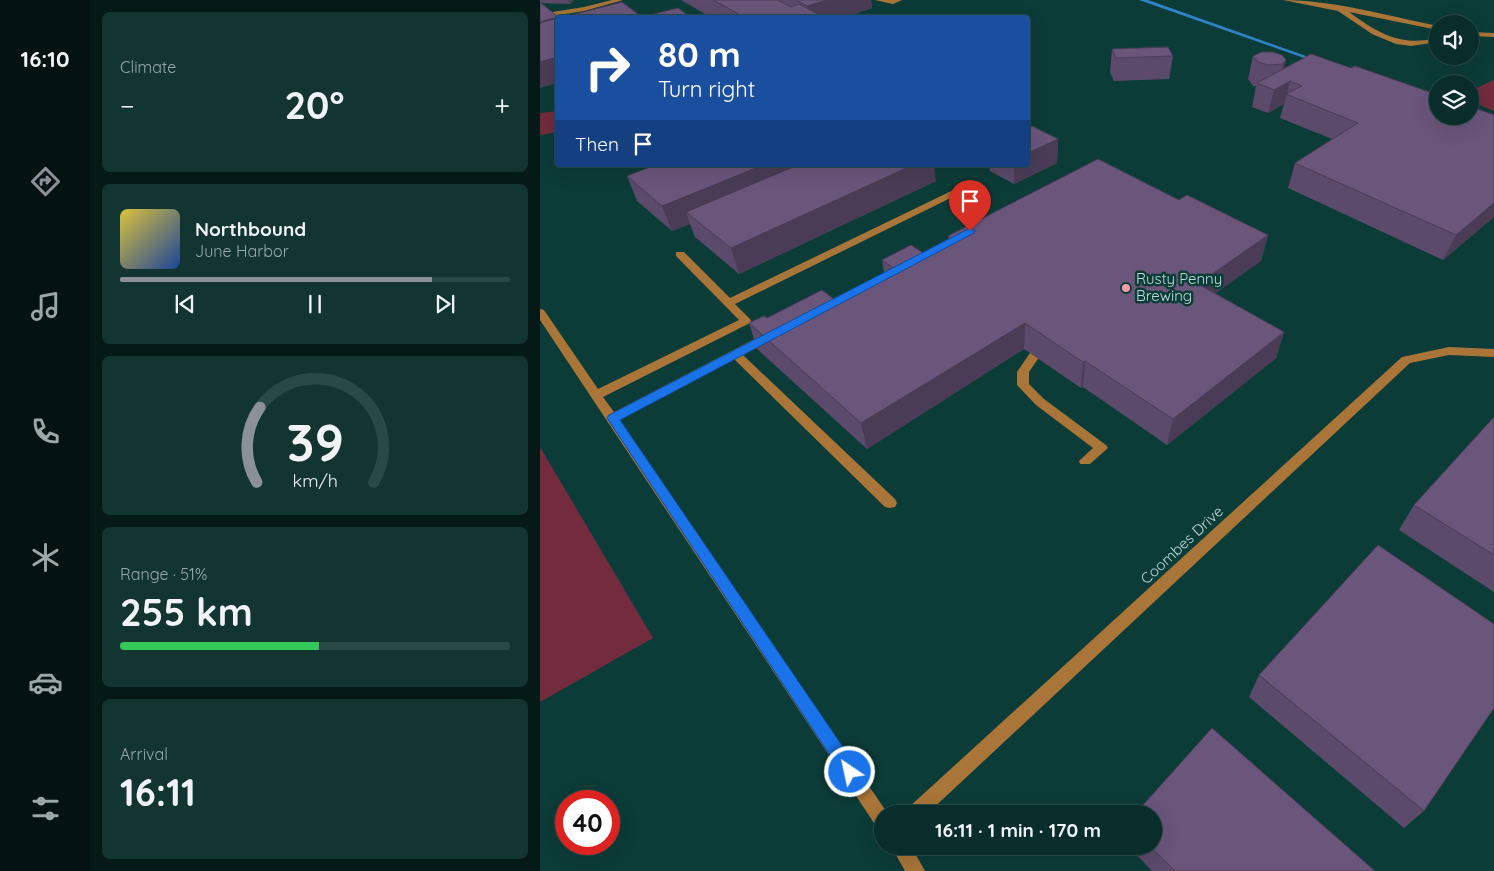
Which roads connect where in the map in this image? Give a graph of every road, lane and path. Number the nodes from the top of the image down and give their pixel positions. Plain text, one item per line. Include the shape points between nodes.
1 (620, 0) edge
2 (878, 0) edge
3 (899, 0) edge
4 (1286, 0) edge
5 (1339, 9) junction
6 (540, 16) edge
7 (1429, 26) edge
8 (1479, 35) edge
9 (1493, 36) edge
10 (1429, 43) edge
11 (970, 185) dead end
12 (977, 228) edge
13 (680, 254) dead end
14 (728, 303) junction
15 (540, 312) edge
16 (812, 314) edge
17 (778, 332) edge
18 (1494, 353) edge
19 (734, 354) junction
20 (1034, 356) dead end
21 (597, 396) junction
22 (613, 418) junction
23 (1085, 461) dead end
24 (890, 503) dead end
25 (924, 805) edge
26 (874, 808) edge
27 (906, 855) edge
28 (916, 871) edge

1 - 6 street
2 - 3 street
4 - 5 street
5 - 7 street
5 - 10 street via 1378,36 1394,42
8 - 9 street
11 - 14 street
12 - 16 street
13 - 14 street
14 - 21 street via 746,321
15 - 21 street
17 - 19 street
18 - 25 street, Coombes Drive via 1453,349 1406,360
19 - 22 street
19 - 24 street
20 - 23 street via 1023,372 1023,385 1040,402 1102,448
21 - 22 street
22 - 26 street
27 - 28 street

